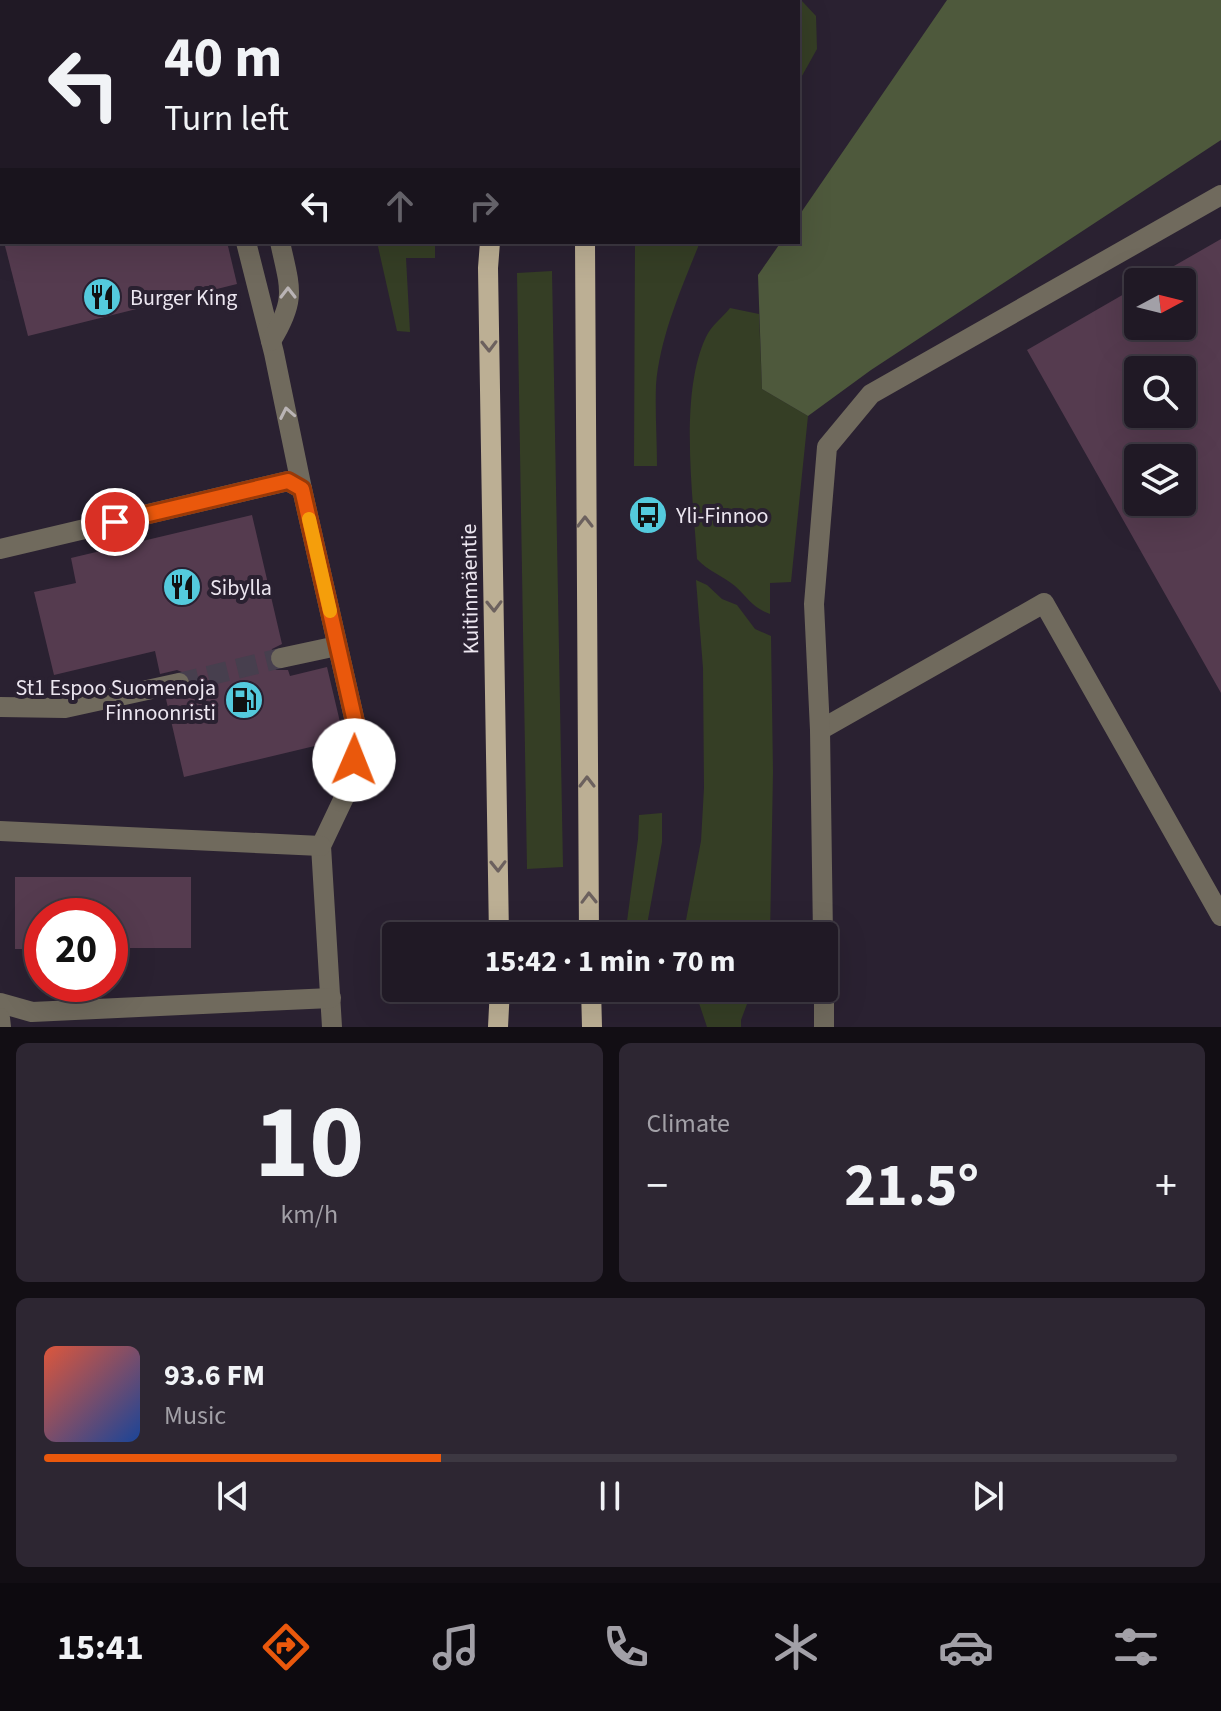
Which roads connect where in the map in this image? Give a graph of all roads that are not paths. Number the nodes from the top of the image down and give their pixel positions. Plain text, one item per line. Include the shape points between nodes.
1 (1221, 195) edge
2 (247, 244) edge
3 (280, 244) edge
4 (481, 244) edge
5 (490, 244) edge
6 (585, 244) edge
7 (488, 268) junction
8 (271, 341) junction
9 (302, 489) junction
10 (0, 549) edge
11 (337, 646) junction
12 (281, 658) tunnel mouth
13 (179, 683) tunnel mouth
14 (0, 707) edge
15 (820, 730) junction
16 (0, 831) edge
17 (321, 846) junction
18 (1221, 916) edge
19 (499, 922) edge
20 (589, 922) edge
21 (823, 922) edge
22 (331, 998) junction
23 (499, 1002) edge
24 (591, 1002) edge
25 (824, 1002) edge
26 (0, 1003) edge
27 (0, 1018) edge
28 (1, 1027) edge
29 (332, 1027) edge
30 (498, 1027) edge
31 (592, 1027) edge
32 (824, 1027) edge

1 - 15 lane via 871,394 827,447 814,604
2 - 8 lane
8 -> 3 lane via 289,301
4 - 7 main road
5 - 7 main road, Kuitinmäentie
20 -> 6 main road
7 -> 19 main road, Kuitinmäentie
9 -> 8 lane
9 - 10 lane via 288,481
9 - 11 lane
11 - 12 lane
11 - 17 lane via 358,735 350,785
13 - 14 lane via 65,708
15 - 18 lane via 1044,603
15 - 21 lane
16 - 17 lane
17 - 22 lane
22 - 26 lane via 32,1012
22 - 29 lane
23 - 30 main road
24 - 31 main road
25 - 32 lane
27 - 28 lane

